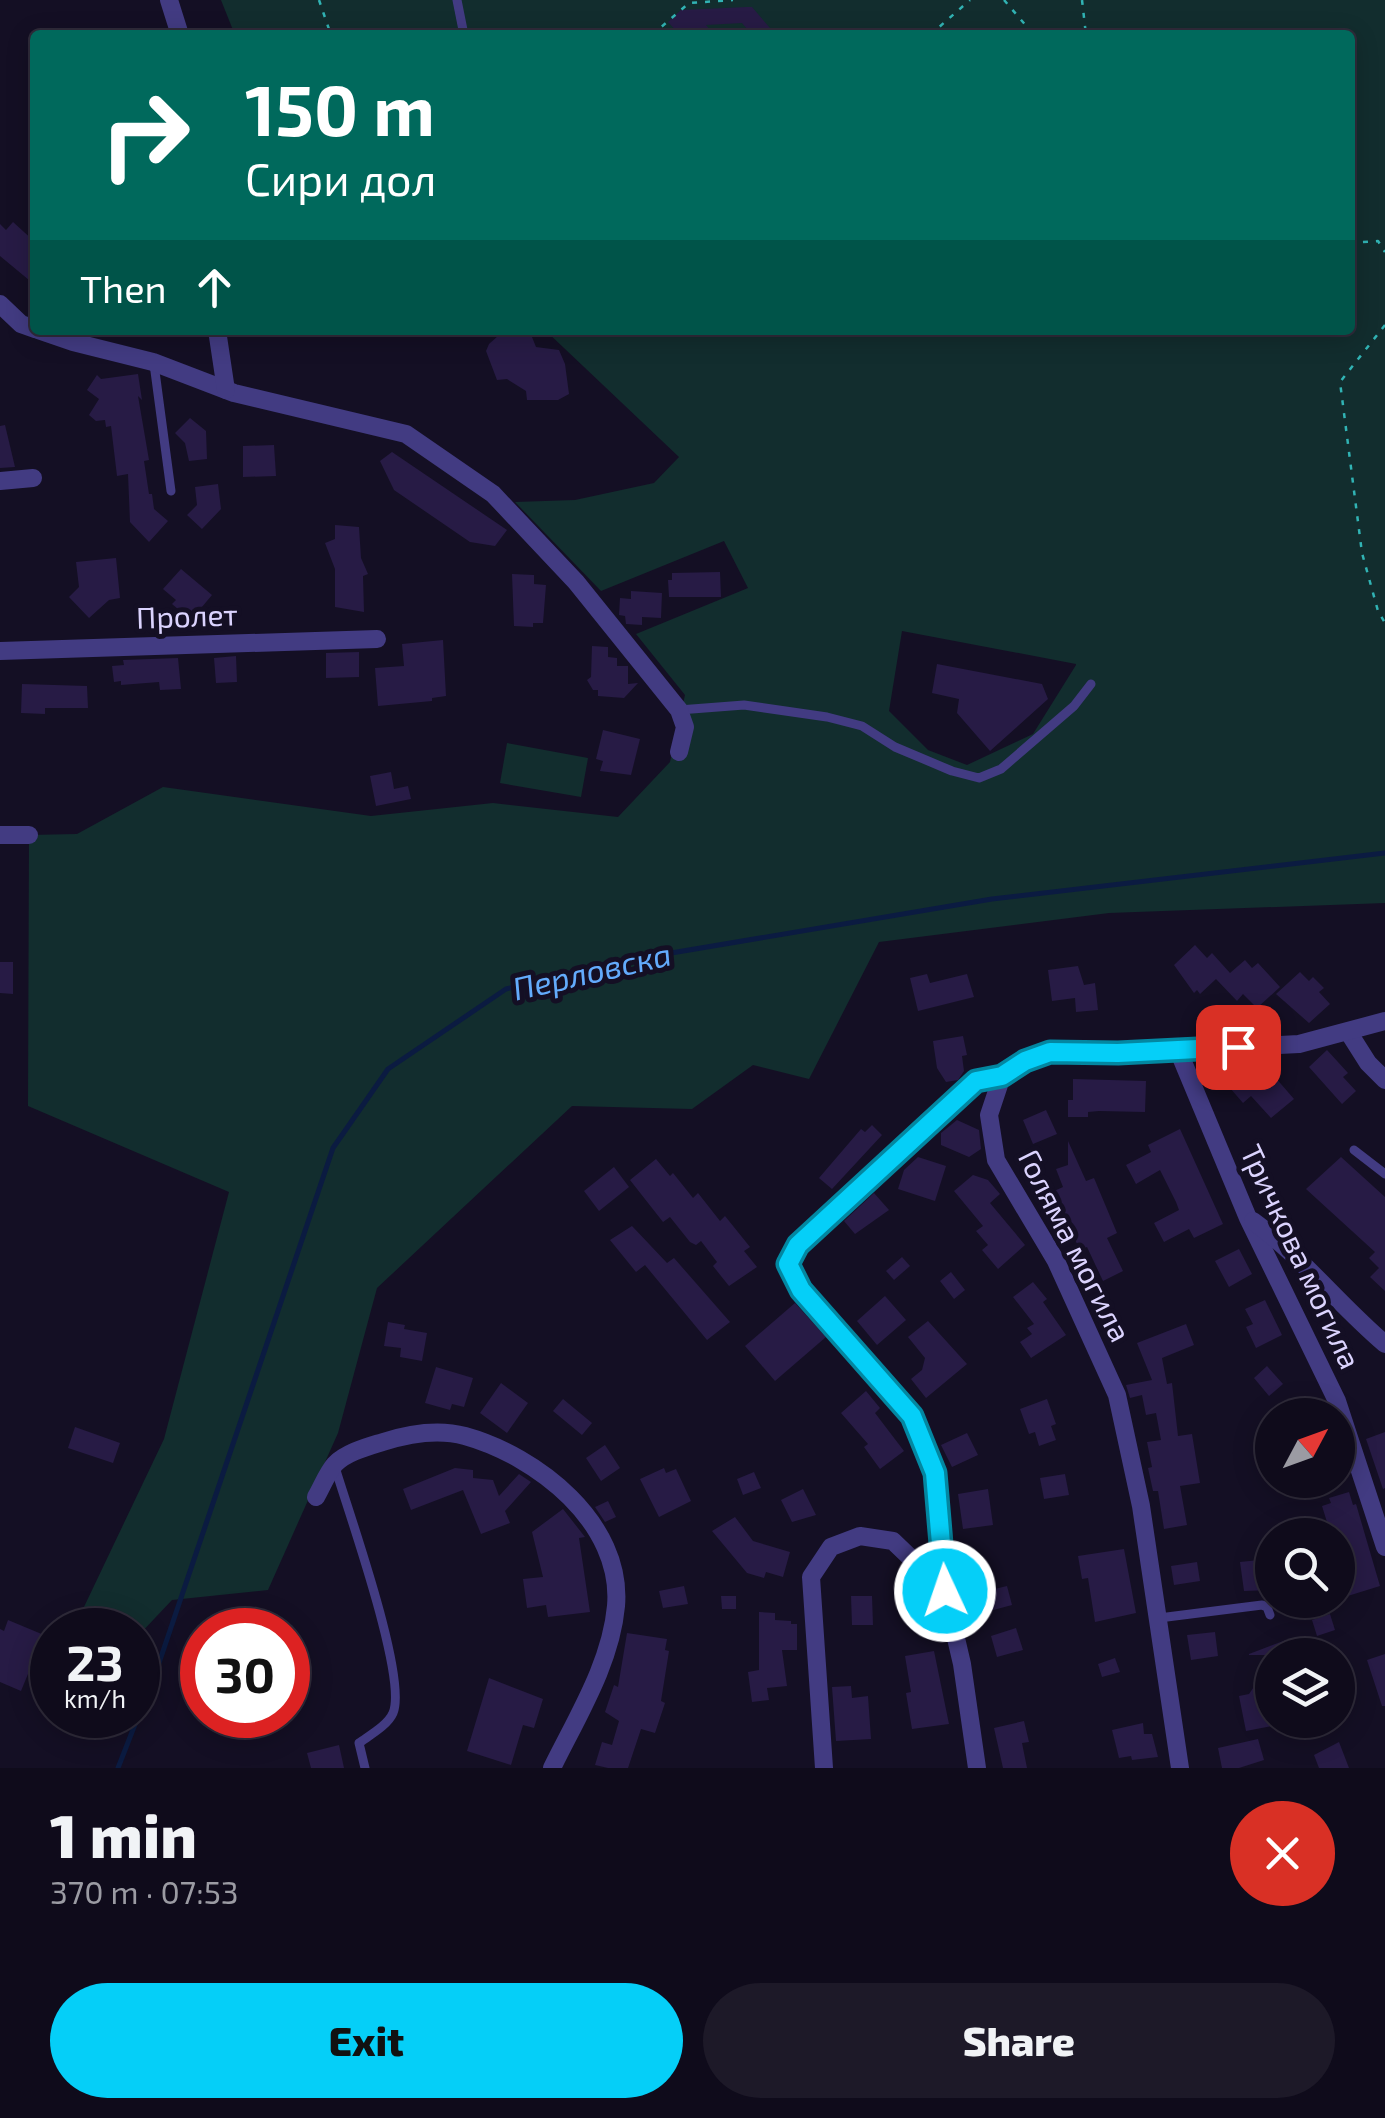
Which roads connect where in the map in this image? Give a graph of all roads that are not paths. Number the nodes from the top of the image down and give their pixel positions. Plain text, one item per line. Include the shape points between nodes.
1 (169, 0) edge
2 (457, 0) edge
3 (178, 30) edge
4 (463, 30) edge
5 (0, 304) edge
6 (30, 327) edge
7 (53, 335) edge
8 (218, 335) edge
9 (153, 362) junction
10 (226, 390) junction
11 (32, 478) dead end
12 (0, 481) edge
13 (172, 491) dead end
14 (376, 639) dead end
15 (0, 651) edge
16 (1091, 684) dead end
17 (679, 710) junction
18 (679, 752) dead end
19 (0, 835) edge
20 (28, 835) dead end
21 (1385, 1021) edge
22 (1349, 1033) junction
23 (1178, 1050) junction
24 (1002, 1076) junction
25 (1385, 1080) edge
26 (1354, 1150) dead end
27 (1385, 1174) edge
28 (1248, 1218) junction
29 (1385, 1344) edge
30 (335, 1464) junction
31 (316, 1498) dead end
32 (1385, 1547) edge
33 (945, 1591) junction
34 (1255, 1606) edge
35 (1159, 1618) junction
36 (365, 1768) edge
37 (552, 1768) edge
38 (824, 1768) edge
39 (977, 1768) edge
40 (1180, 1768) edge

1 - 3 street
2 - 4 lane
5 - 6 street
7 - 9 street
8 - 10 street
9 - 10 street
9 - 13 lane
10 - 17 street via 406,434 492,494 576,582
11 - 12 street
14 - 15 street, Пролет
16 - 17 lane via 1001,769 979,778 827,717 744,705
17 - 18 street
19 - 20 street
21 - 22 street
22 - 23 street via 1299,1044
22 - 25 street
23 - 24 street via 1050,1052
23 - 28 street, Тричкова могила
24 - 33 street via 976,1081 798,1245 788,1264 801,1290 912,1416 935,1473
24 - 35 street, Голяма могила via 989,1116 996,1160 1056,1261 1117,1395
26 - 27 lane
28 - 29 street via 1288,1246
28 - 32 street, Тричкова могила via 1337,1401
30 - 31 street
30 - 36 lane via 394,1675 392,1718 359,1743
30 - 37 street via 408,1434 462,1435 519,1458 582,1512 604,1541 616,1604 608,1648
33 - 38 street via 893,1541 860,1536 831,1548 821,1562 812,1576
33 - 39 street
34 - 35 lane
35 - 40 street, Голяма могила

